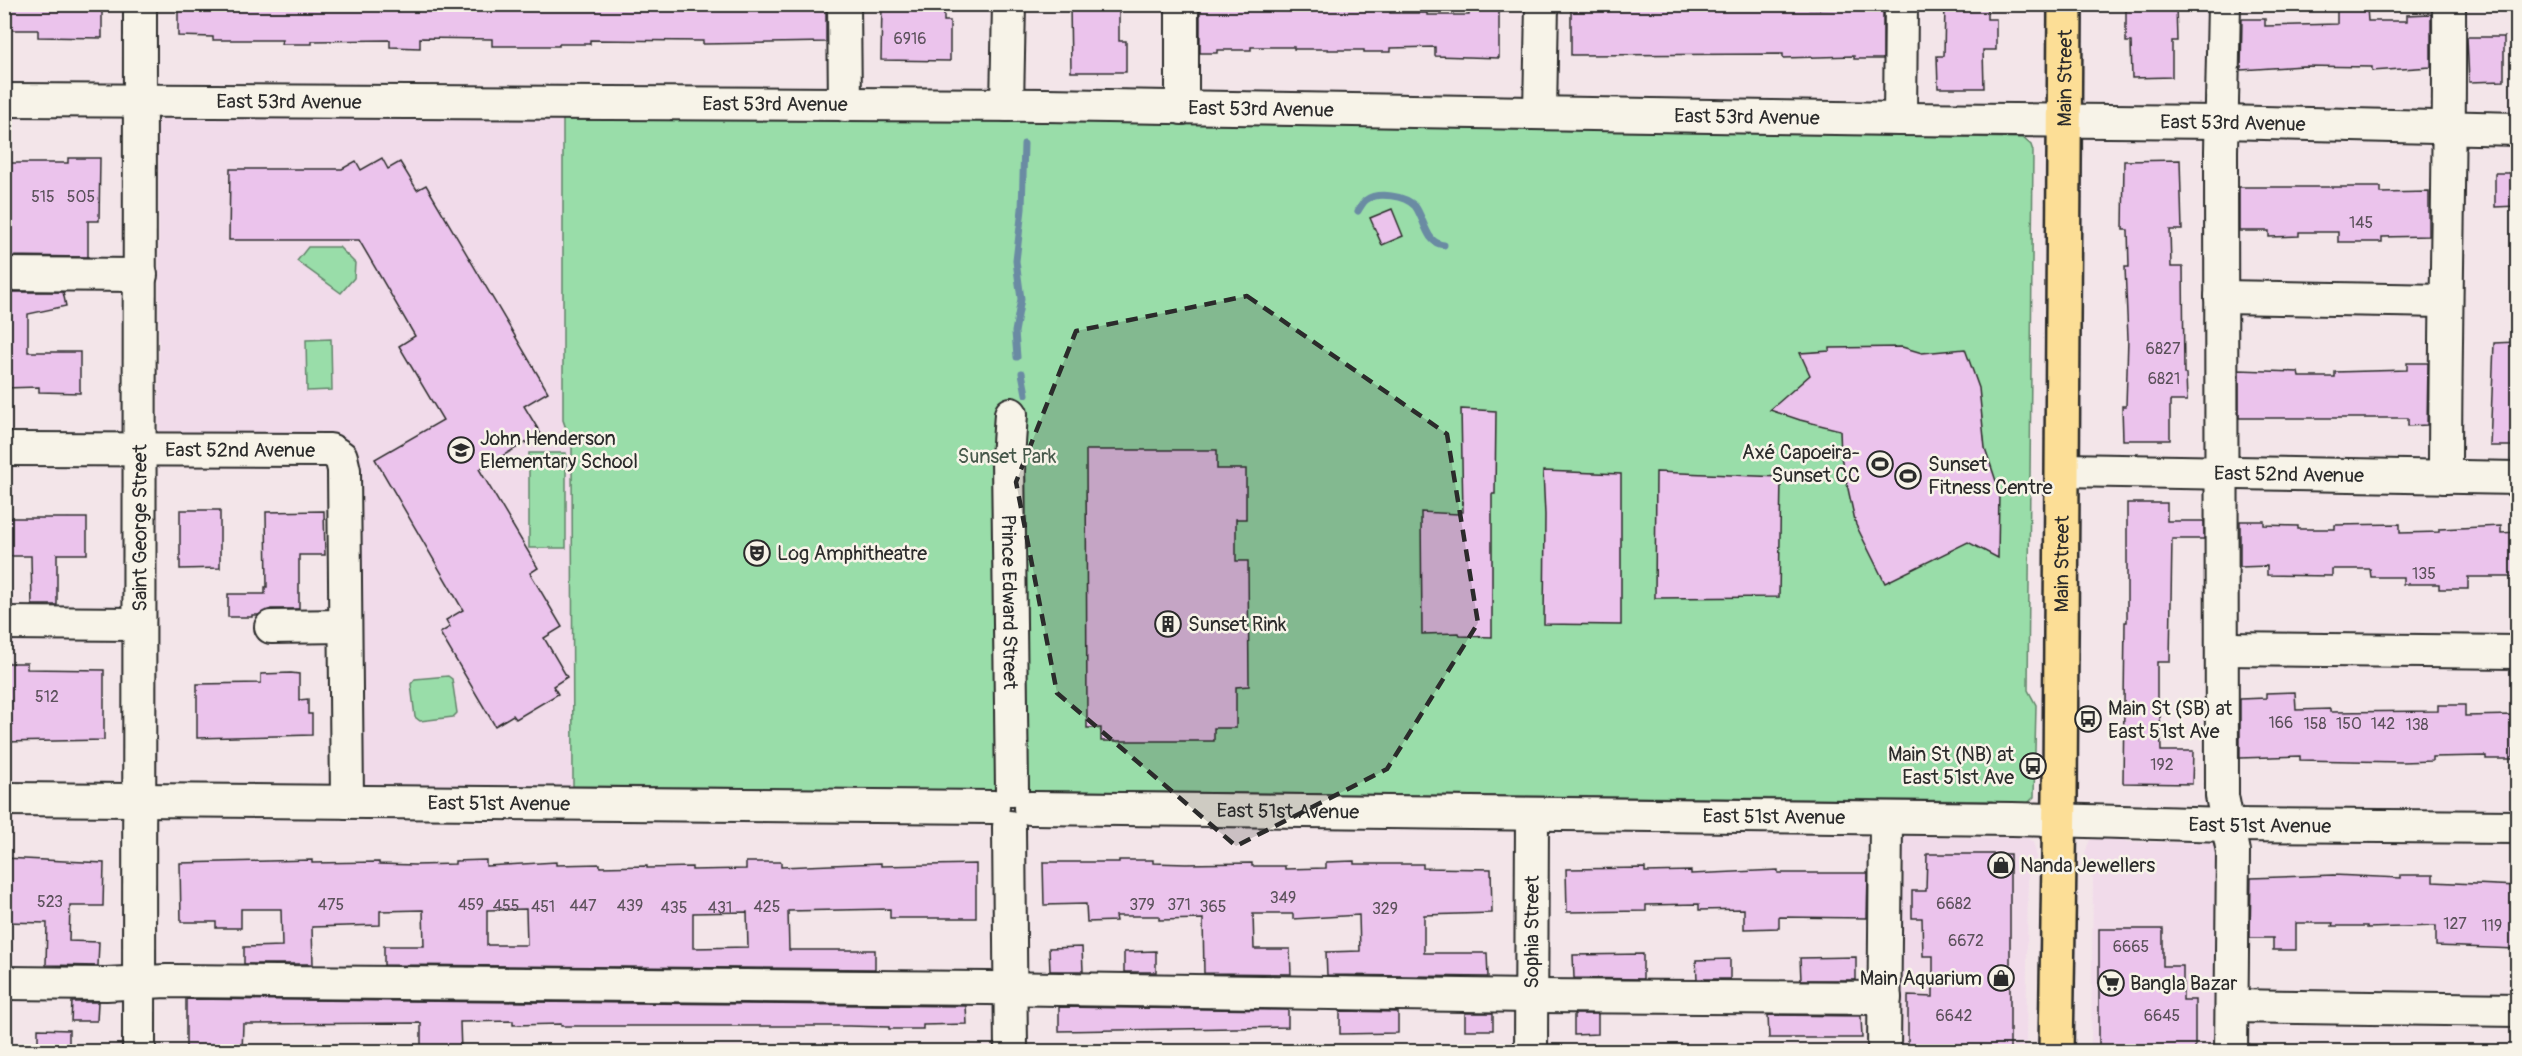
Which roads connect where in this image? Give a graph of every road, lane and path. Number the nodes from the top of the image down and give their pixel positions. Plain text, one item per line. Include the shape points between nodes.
1 (140, 4) edge
2 (844, 4) edge
3 (1009, 4) edge
4 (1182, 4) edge
5 (1542, 4) edge
6 (1901, 4) edge
7 (2065, 4) edge
8 (2224, 4) edge
9 (2449, 4) edge
10 (4, 100) edge
11 (140, 101) junction
12 (845, 105) junction
13 (1007, 105) junction
14 (1182, 108) junction
15 (1540, 113) junction
16 (1900, 119) junction
17 (2065, 120) junction
18 (2222, 122) junction
19 (2450, 128) junction
20 (2517, 129) edge
21 (4, 274) edge
22 (141, 275) junction
23 (2221, 297) junction
24 (2445, 301) junction
25 (1011, 414) dead end
26 (4, 449) edge
27 (140, 450) junction
28 (2062, 470) junction
29 (2221, 472) junction
30 (2445, 477) junction
31 (2517, 478) edge
32 (4, 623) edge
33 (140, 624) junction
34 (345, 626) junction
35 (271, 627) dead end
36 (2223, 649) junction
37 (2517, 652) edge
38 (4, 799) edge
39 (141, 801) junction
40 (347, 802) junction
41 (1011, 808) junction
42 (1532, 814) junction
43 (1886, 819) junction
44 (2060, 821) junction
45 (2227, 825) junction
46 (2517, 827) edge
47 (139, 981) junction
48 (4, 982) edge
49 (1011, 989) junction
50 (1531, 996) junction
51 (1885, 998) junction
52 (2232, 1006) junction
53 (2517, 1010) edge
54 (139, 1052) edge
55 (1011, 1052) edge
56 (1531, 1052) edge
57 (1884, 1052) edge
58 (2056, 1052) edge
59 (2231, 1052) edge

1 - 11 street, Saint George Street
2 - 12 street
3 - 13 street
4 - 14 street
5 - 15 street
6 - 16 street
7 - 17 main road, Main Street
8 - 18 street
9 - 19 street
10 - 11 street, East 53rd Avenue
11 - 12 street, East 53rd Avenue
11 - 22 street, Saint George Street
12 - 13 street, East 53rd Avenue
13 - 14 street, East 53rd Avenue
14 - 15 street, East 53rd Avenue
15 - 16 street, East 53rd Avenue
16 - 17 street, East 53rd Avenue
17 - 18 street, East 53rd Avenue
17 - 28 main road, Main Street
18 - 19 street, East 53rd Avenue
18 - 23 street
19 - 20 street, East 53rd Avenue
19 - 24 street
21 - 22 street
22 - 27 street, Saint George Street
23 - 24 street
23 - 29 street
24 - 30 street
25 - 41 street, Prince Edward Street
26 - 27 street, East 52nd Avenue
27 - 33 street, Saint George Street
27 - 34 street, East 52nd Avenue via 330,450 341,457
28 - 29 street, East 52nd Avenue
28 - 44 main road, Main Street
29 - 30 street, East 52nd Avenue
29 - 36 street
30 - 31 street, East 52nd Avenue
32 - 33 street
33 - 39 street, Saint George Street
34 - 35 street
34 - 40 street
36 - 37 street
36 - 45 street via 2222,796
38 - 39 street, East 51st Avenue
39 - 40 street, East 51st Avenue
39 - 47 street, Saint George Street
40 - 41 street, East 51st Avenue
41 - 42 street, East 51st Avenue
41 - 49 street, Prince Edward Street
42 - 43 street, East 51st Avenue
42 - 50 street, Sophia Street
43 - 44 street, East 51st Avenue
43 - 51 street
44 - 45 street, East 51st Avenue
44 - 58 main road, Main Street
45 - 46 street, East 51st Avenue
45 - 52 street via 2233,852
47 - 48 street
47 - 49 street
47 - 54 street, Saint George Street
49 - 50 street
49 - 55 street, Prince Edward Street
50 - 51 street
50 - 56 street, Sophia Street
51 - 57 street
52 - 53 street
52 - 59 street

